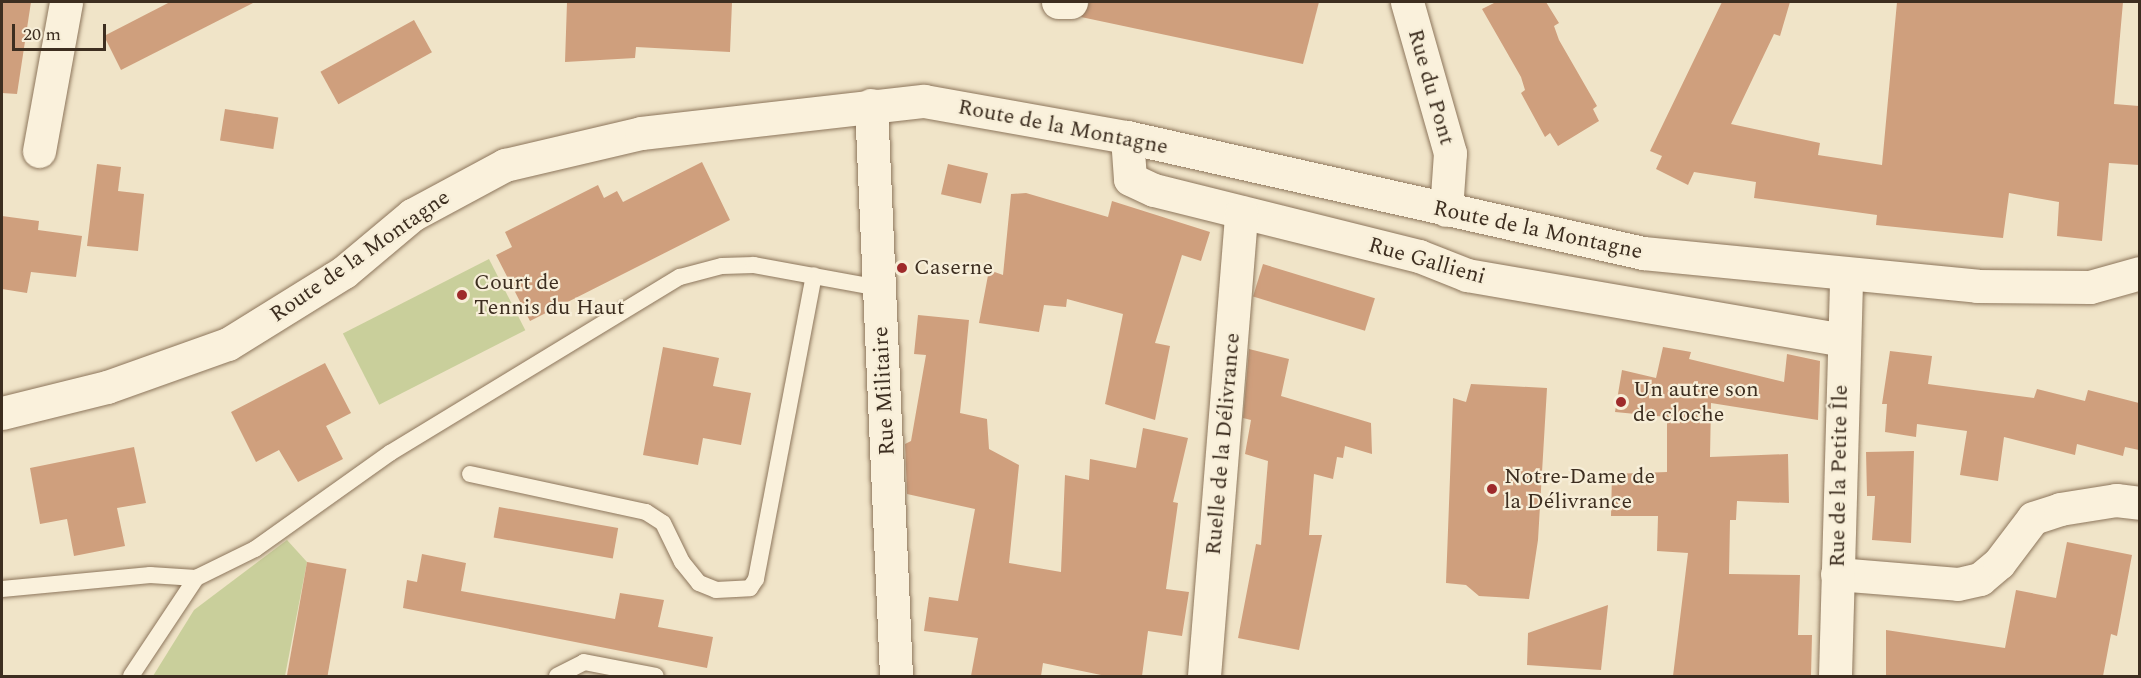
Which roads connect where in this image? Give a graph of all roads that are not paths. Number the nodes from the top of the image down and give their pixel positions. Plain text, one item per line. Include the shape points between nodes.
1 (66, 2) edge
2 (1058, 2) edge
3 (1071, 2) edge
4 (1407, 2) edge
5 (871, 105) junction
6 (1127, 137) junction
7 (39, 152) dead end
8 (1446, 210) junction
9 (1241, 212) junction
10 (2139, 273) edge
11 (814, 275) junction
12 (1846, 276) junction
13 (879, 288) junction
14 (1843, 340) junction
15 (2, 402) edge
16 (41, 404) junction
17 (2, 413) edge
18 (470, 474) dead end
19 (2139, 503) edge
20 (1837, 574) junction
21 (196, 578) junction
22 (2, 589) edge
23 (131, 676) edge
24 (557, 676) edge
25 (656, 676) edge
26 (896, 676) edge
27 (1204, 676) edge
28 (1835, 676) edge

1 - 7 street
2 - 3 street
4 - 8 street, Rue du Pont via 1450,153
5 - 6 street, Route de la Montagne via 924,101
5 - 13 street, Rue Militaire
5 - 16 street, Route de la Montagne via 641,133 505,165 412,215 344,272 228,344 158,371
6 - 8 street, Route de la Montagne
6 - 9 street, Rue Gallieni via 1125,164 1130,178 1140,186
8 - 12 street, Route de la Montagne via 1643,253
9 - 14 street, Rue Gallieni via 1419,256 1467,275
9 - 27 street, Ruelle de la Délivrance
10 - 12 street, Route de la Montagne via 2090,287 1977,286
11 - 13 lane
11 - 18 lane via 756,579 750,588 716,590 699,583 682,562 663,523 646,512
11 - 21 lane via 754,265 722,266 680,277 390,453 255,549
12 - 14 street, Rue de la Petite Île
13 - 26 street, Rue Militaire
14 - 20 street, Rue de la Petite Île
15 - 16 street, Route de la Montagne
16 - 17 street, Route de la Montagne
19 - 20 street via 2116,500 2060,509 2033,518 1999,563 1980,579 1958,584
20 - 28 street, Rue de la Petite Île
21 - 22 lane via 150,575
21 - 23 lane
24 - 25 lane via 584,662

